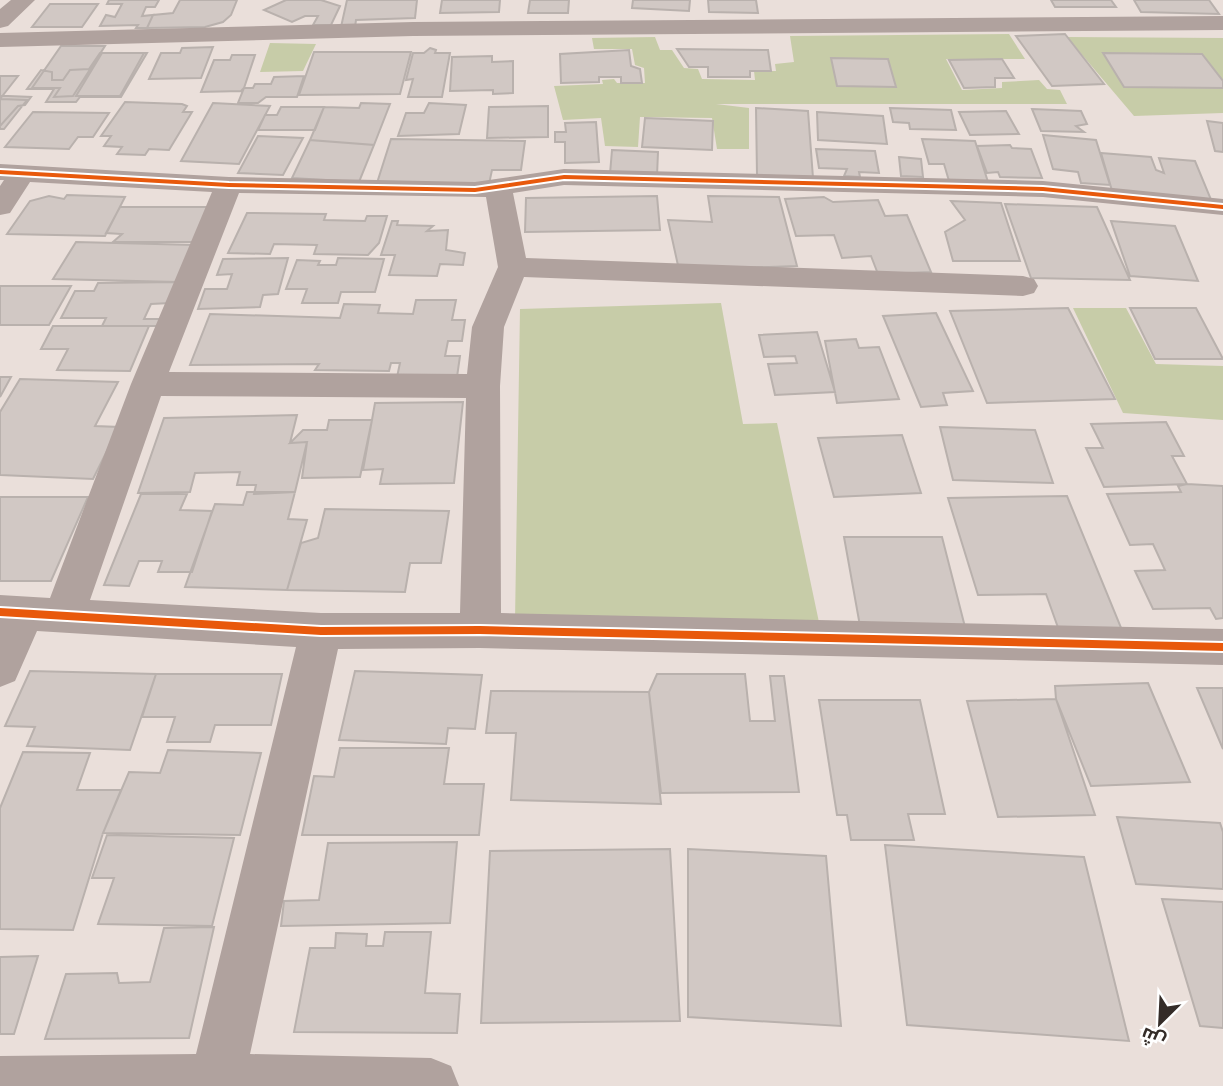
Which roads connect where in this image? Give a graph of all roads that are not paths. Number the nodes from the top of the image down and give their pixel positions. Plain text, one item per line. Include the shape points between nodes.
1 (24, 0) edge
2 (605, 0) edge
3 (775, 0) edge
4 (0, 21) edge
5 (1223, 23) edge
6 (777, 26) junction
7 (608, 27) junction
8 (0, 40) edge
9 (11, 173) edge
10 (229, 185) junction
11 (498, 188) junction
12 (0, 206) edge
13 (1223, 207) edge
14 (513, 267) junction
15 (1023, 286) dead end
16 (148, 384) junction
17 (483, 386) junction
18 (12, 612) edge
19 (64, 616) junction
20 (480, 630) junction
21 (321, 631) junction
22 (1223, 647) edge
23 (0, 668) edge
24 (217, 1081) junction
25 (0, 1084) edge
26 (431, 1086) edge

1 - 4 street
2 - 7 street
3 - 6 street
5 - 6 street
6 - 7 street
7 - 8 street
9 - 10 street
9 - 12 street
10 - 11 street
10 - 16 street
11 - 13 street via 564,177 1043,188
11 - 14 street
14 - 15 street
14 - 17 street via 488,327
16 - 17 street
16 - 19 street
17 - 20 street
18 - 19 street
18 - 23 street
19 - 21 street
20 - 21 street
20 - 22 street
21 - 24 street
24 - 25 street
24 - 26 street

